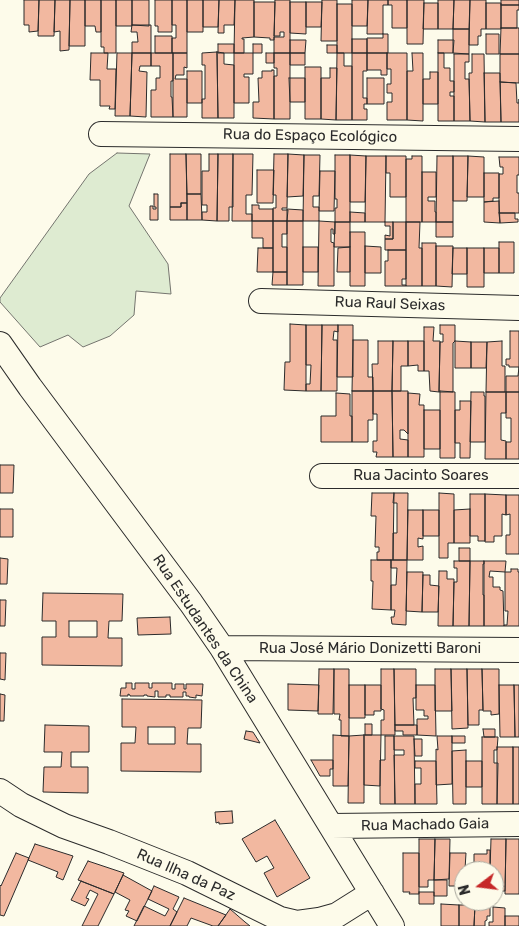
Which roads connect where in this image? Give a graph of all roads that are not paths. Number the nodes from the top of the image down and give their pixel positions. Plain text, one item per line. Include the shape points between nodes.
1 (101, 134) dead end
2 (519, 138) edge
3 (261, 301) dead end
4 (519, 308) edge
5 (0, 344) edge
6 (322, 476) dead end
7 (519, 476) edge
8 (222, 648) junction
9 (519, 650) edge
10 (0, 791) edge
11 (519, 824) edge
12 (331, 826) junction
13 (372, 894) junction
14 (392, 926) edge

1 - 2 street, Rua do Espaço Ecológico
3 - 4 street, Rua Raul Seixas
5 - 8 street, Rua Estudantes da China
6 - 7 street, Rua Jacinto Soares
8 - 9 street, Rua José Mário Donizetti Baroni
8 - 12 street, Rua Estudantes da China
10 - 13 street, Rua Ilha da Paz via 64,826 188,873 280,919 297,923 319,920 337,914
11 - 12 street, Rua Machado Gaia
12 - 13 street, Rua Estudantes da China
13 - 14 street, Rua Estudantes da China

